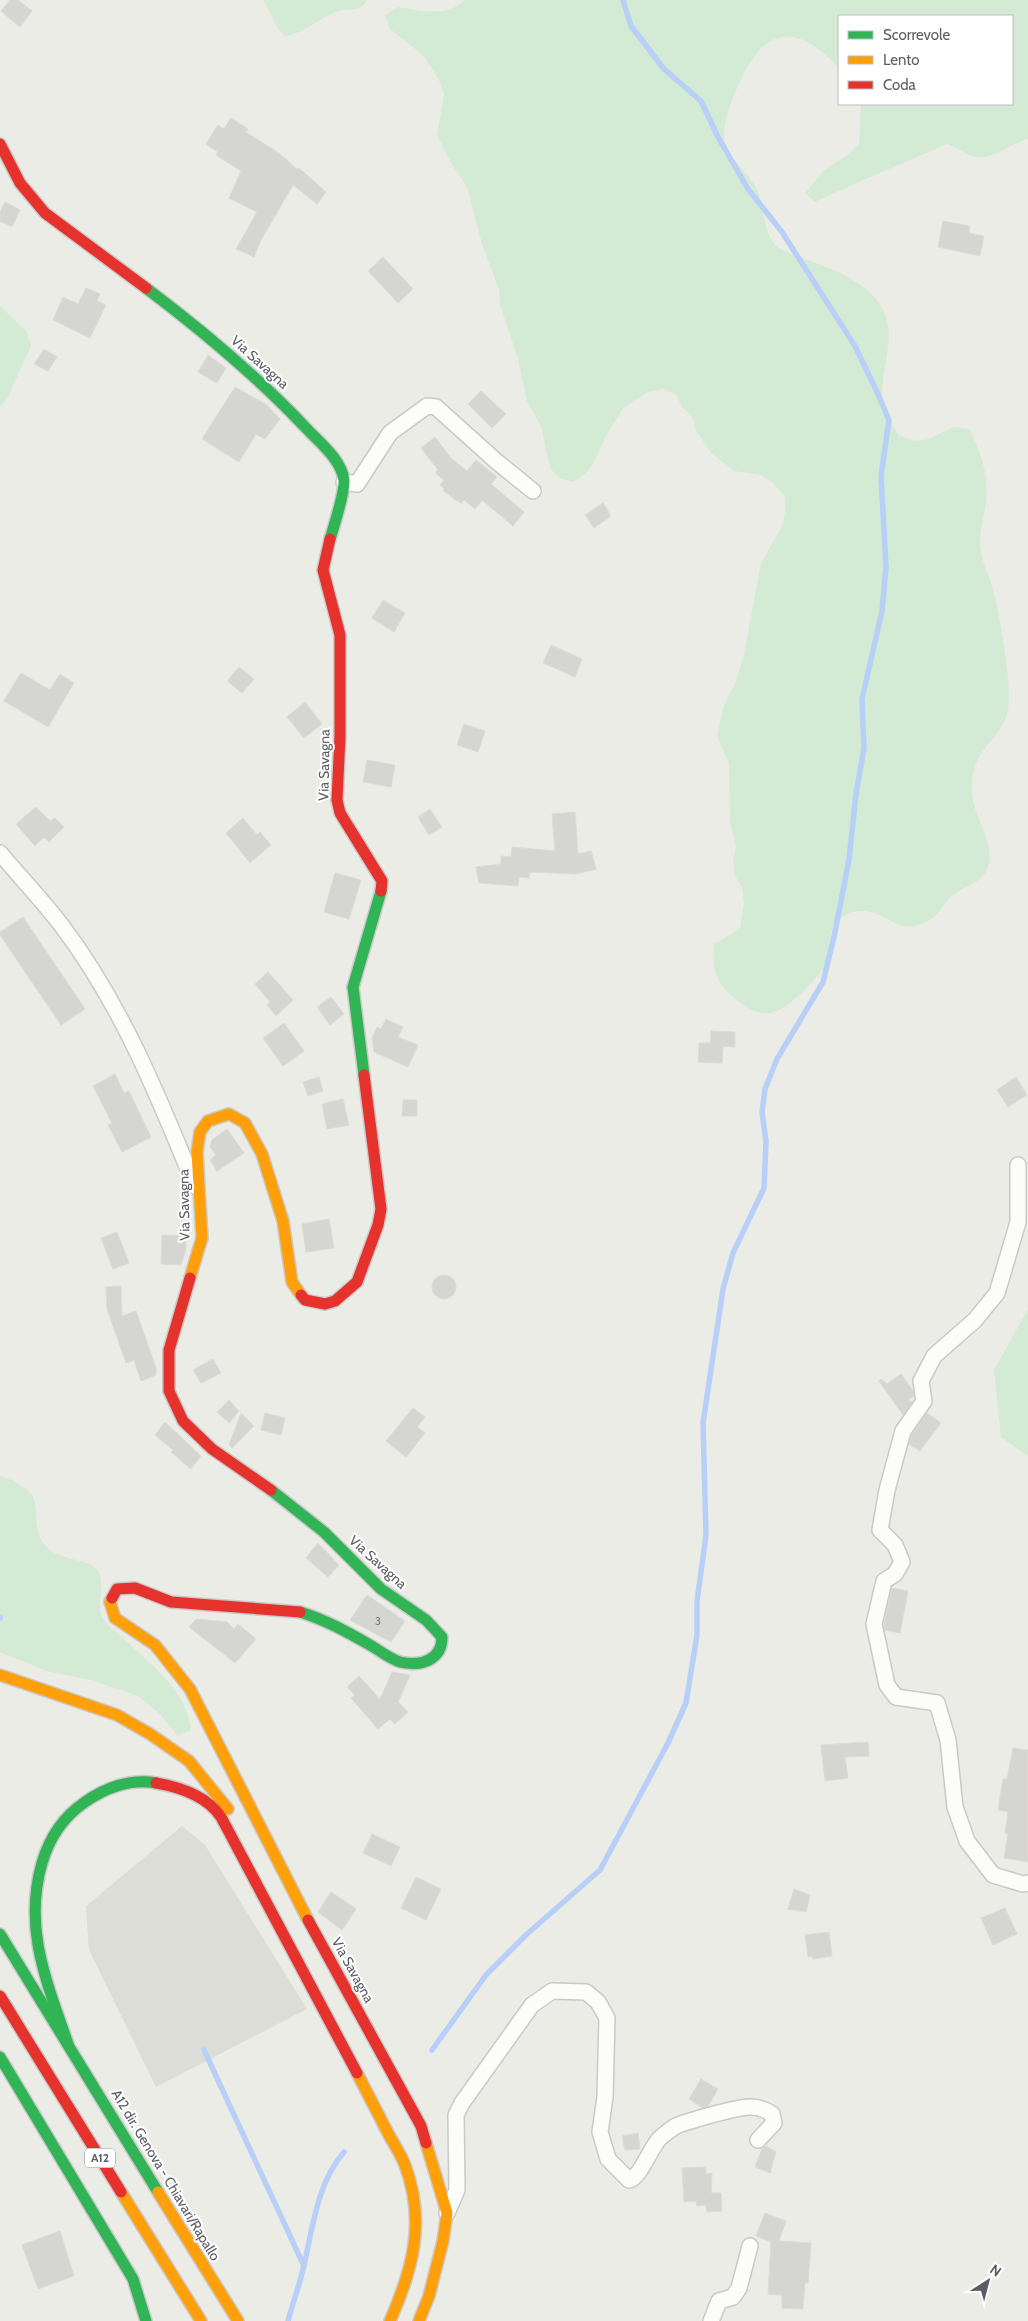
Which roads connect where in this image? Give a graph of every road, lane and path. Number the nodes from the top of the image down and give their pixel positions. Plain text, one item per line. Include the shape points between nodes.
1 (0, 144) edge
2 (344, 482) junction
3 (533, 491) dead end
4 (0, 854) edge
5 (1018, 1165) dead end
6 (199, 1196) junction
7 (0, 1675) edge
8 (238, 1824) dead end
9 (1028, 1883) edge
10 (0, 1934) edge
11 (0, 1996) edge
12 (68, 2044) junction
13 (0, 2056) edge
14 (362, 2057) dead end
15 (371, 2074) dead end
16 (397, 2125) dead end
17 (758, 2140) dead end
18 (447, 2213) junction
19 (750, 2246) dead end
20 (146, 2321) edge
21 (201, 2321) edge
22 (238, 2321) edge
23 (390, 2321) edge
24 (402, 2321) edge
25 (419, 2321) edge
26 (711, 2321) edge

1 - 2 main road, Via Savagna via 29,197 45,213 237,359 338,462
2 - 3 street via 357,484 390,432 427,406 436,407
2 - 6 main road, Via Savagna via 323,570 340,635 337,800 340,814 382,882 352,987 381,1209 378,1225 357,1282 335,1301 325,1304 305,1300 292,1282 284,1221 262,1154 245,1123 229,1114 208,1121 200,1132
4 - 6 street via 62,926 113,1005 157,1091
5 - 9 street via 1018,1222 997,1293 975,1320 934,1356 921,1381 924,1401 903,1431 880,1530 894,1545 902,1562 895,1574 884,1581 874,1624 887,1685 896,1698 937,1703 948,1740 955,1807 967,1841 993,1875
6 - 18 main road, Via Savagna via 202,1238 169,1350 169,1391 183,1421 212,1449 302,1514 381,1589 426,1620 442,1637 442,1646 435,1657 424,1663 400,1662 325,1620 295,1610 171,1602 135,1588 117,1590 110,1602 115,1618 154,1645 190,1689 296,1898 421,2126
7 - 8 main road via 117,1715 150,1734 189,1761
10 - 12 main road, A12
11 - 21 main road, A12
12 - 22 main road, A12 dir. Genova - Chiavari/Rapallo / A12
12 - 23 main road via 34,1933 39,1870 52,1837 73,1810 100,1791 130,1781 153,1781 181,1788 213,1806 229,1828 405,2165 414,2202 415,2243 410,2271
13 - 20 main road via 133,2279
14 - 15 main road
16 - 24 main road via 413,2157 426,2216 424,2255
17 - 18 street via 774,2123 772,2114 765,2109 749,2106 693,2121 674,2127 661,2137 637,2176 629,2180 608,2159 600,2132 605,2097 607,2018 598,2002 586,1992 552,1991 532,2005 456,2115 457,2190
18 - 25 main road, Via Savagna via 429,2296
19 - 26 street via 739,2288 733,2297 719,2301

